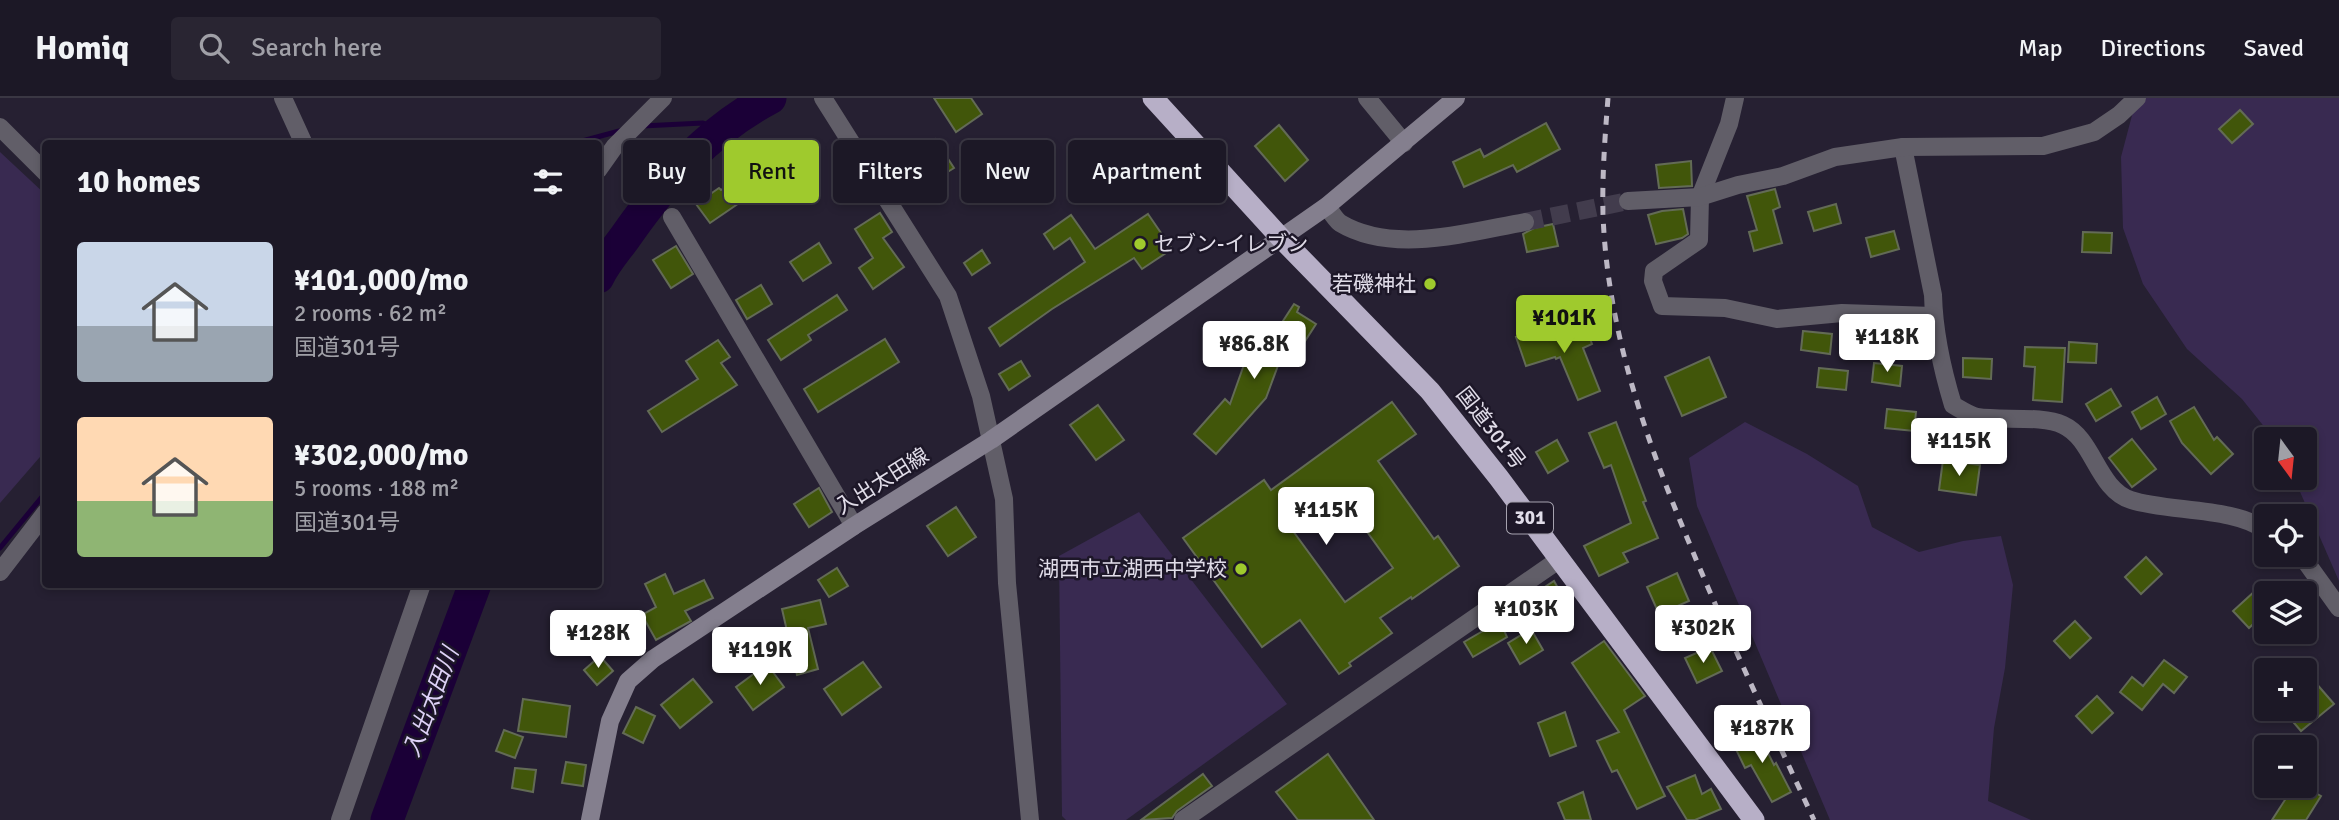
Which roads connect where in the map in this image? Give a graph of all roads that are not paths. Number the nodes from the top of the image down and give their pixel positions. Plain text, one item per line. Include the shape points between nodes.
1 (283, 98) edge
2 (663, 98) edge
3 (822, 98) edge
4 (1153, 98) edge
5 (1367, 98) edge
6 (1456, 98) edge
7 (1735, 98) edge
8 (2137, 98) edge
9 (0, 127) edge
10 (302, 140) edge
11 (1404, 143) junction
12 (607, 146) edge
13 (1903, 147) junction
14 (42, 169) edge
15 (1700, 197) junction
16 (1628, 201) tunnel mouth
17 (1326, 206) junction
18 (672, 217) dead end
19 (1525, 222) tunnel mouth
20 (1280, 237) junction
21 (1933, 316) junction
22 (991, 440) junction
23 (42, 517) edge
24 (2254, 522) edge
25 (854, 526) junction
26 (1560, 559) junction
27 (2310, 567) edge
28 (0, 572) edge
29 (421, 588) edge
30 (2339, 608) edge
31 (1031, 819) edge
32 (1750, 819) edge
33 (340, 820) edge
34 (590, 820) edge
35 (1183, 820) edge

1 - 10 street
2 - 12 street
3 - 22 street via 948,296
4 - 20 highway, 国道301号 / 301
5 - 11 street
6 - 11 main road, 入出太田線
7 - 15 street
8 - 13 street via 2094,132 2043,146
9 - 14 street
11 - 17 main road, 入出太田線
13 - 15 street via 1835,157
13 - 21 street via 1933,295
15 - 16 street
15 - 21 street via 1699,240 1654,271 1662,306 1725,309 1777,319 1842,313
17 - 19 street via 1339,222 1369,234 1405,240
17 - 20 main road, 入出太田線
18 - 25 street
20 - 22 main road, 入出太田線
20 - 26 highway, 国道301号 / 301 via 1430,391
21 - 24 street via 1953,405 1975,416 2063,425 2079,439 2111,486 2129,500
22 - 25 main road, 入出太田線
22 - 31 street via 1004,499 1007,583
23 - 28 street
25 - 34 main road, 入出太田線 via 653,659 628,681 610,722
26 - 32 highway, 国道301号 / 301
26 - 35 street
27 - 30 street
29 - 33 street

